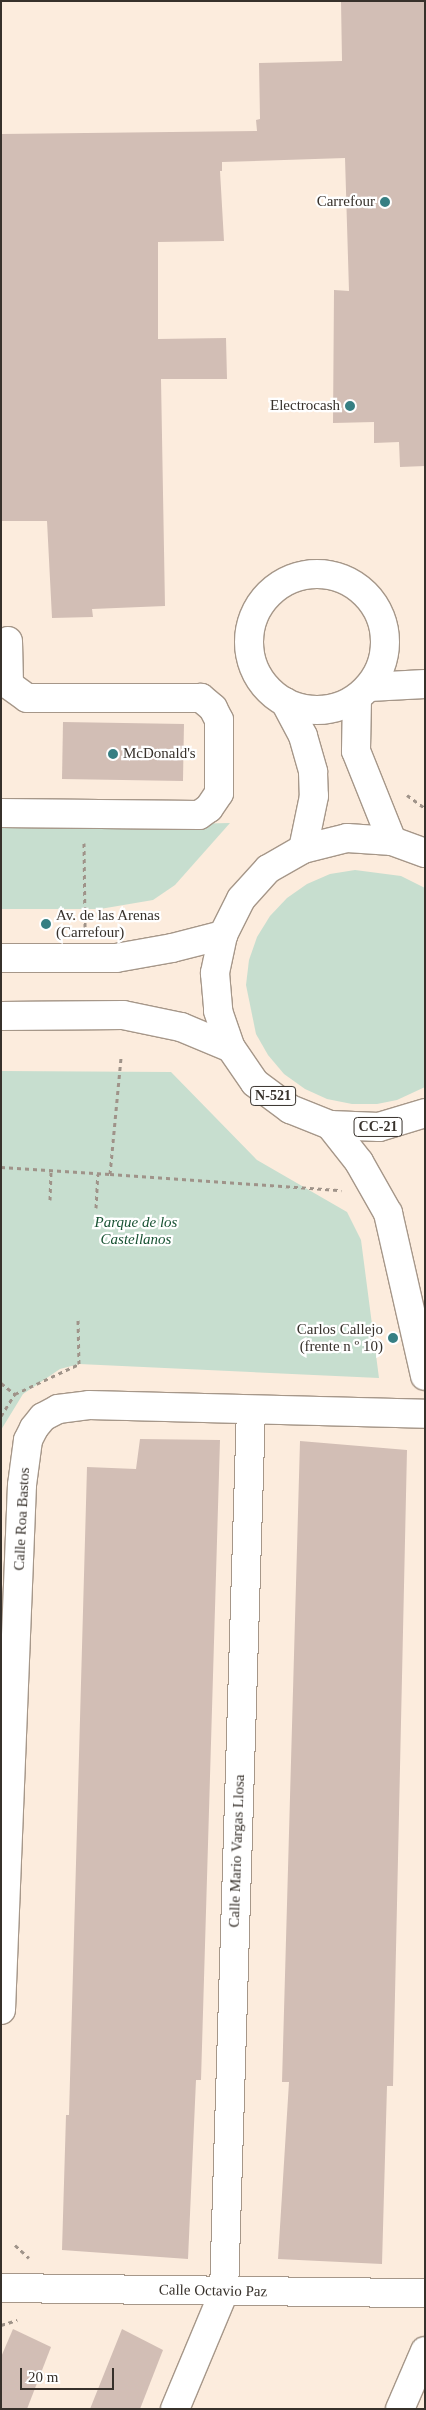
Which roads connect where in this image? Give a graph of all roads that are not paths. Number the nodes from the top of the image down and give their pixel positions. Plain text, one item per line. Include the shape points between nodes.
1 (8, 641) dead end
2 (425, 684) edge
3 (363, 692) junction
4 (285, 702) junction
5 (1, 813) edge
6 (392, 841) junction
7 (303, 849) junction
8 (425, 853) edge
9 (223, 935) junction
10 (1, 958) edge
11 (1, 1016) edge
12 (231, 1048) junction
13 (425, 1113) edge
14 (330, 1124) junction
15 (425, 1376) edge
16 (250, 1410) junction
17 (425, 1414) edge
18 (1, 2010) edge
19 (1, 2288) edge
20 (224, 2292) junction
21 (425, 2293) edge
22 (425, 2351) edge
23 (174, 2409) edge
24 (400, 2409) edge

1 - 5 main road via 9,685 27,698 201,698 213,708 219,720 219,794 199,815
2 - 3 main road
3 - 4 main road via 322,710
3 - 4 main road via 381,666 385,649 385,631 379,614 368,596 353,584 315,573 279,584 265,597 250,626 251,658 258,676
3 - 6 main road via 356,751
4 - 7 main road via 303,736 313,772 314,796
6 - 7 main road, N-521 via 347,838
6 - 8 main road, N-521
7 - 9 main road, N-521 via 268,870 241,899
9 - 10 main road via 116,958
9 - 12 main road, N-521 via 215,973 218,1012
11 - 12 main road via 122,1015 181,1027
12 - 14 main road, N-521 via 256,1083 290,1109
13 - 14 main road, CC-21 via 379,1126
14 - 15 main road via 388,1214
16 - 17 main road, Calle Roa Bastos
16 - 18 main road, Calle Roa Bastos via 74,1406 43,1417 28,1440 22,1485
16 - 20 main road, Calle Mario Vargas Llosa
19 - 20 main road, Calle Octavio Paz
20 - 21 main road, Calle Octavio Paz
20 - 23 main road
22 - 24 main road

